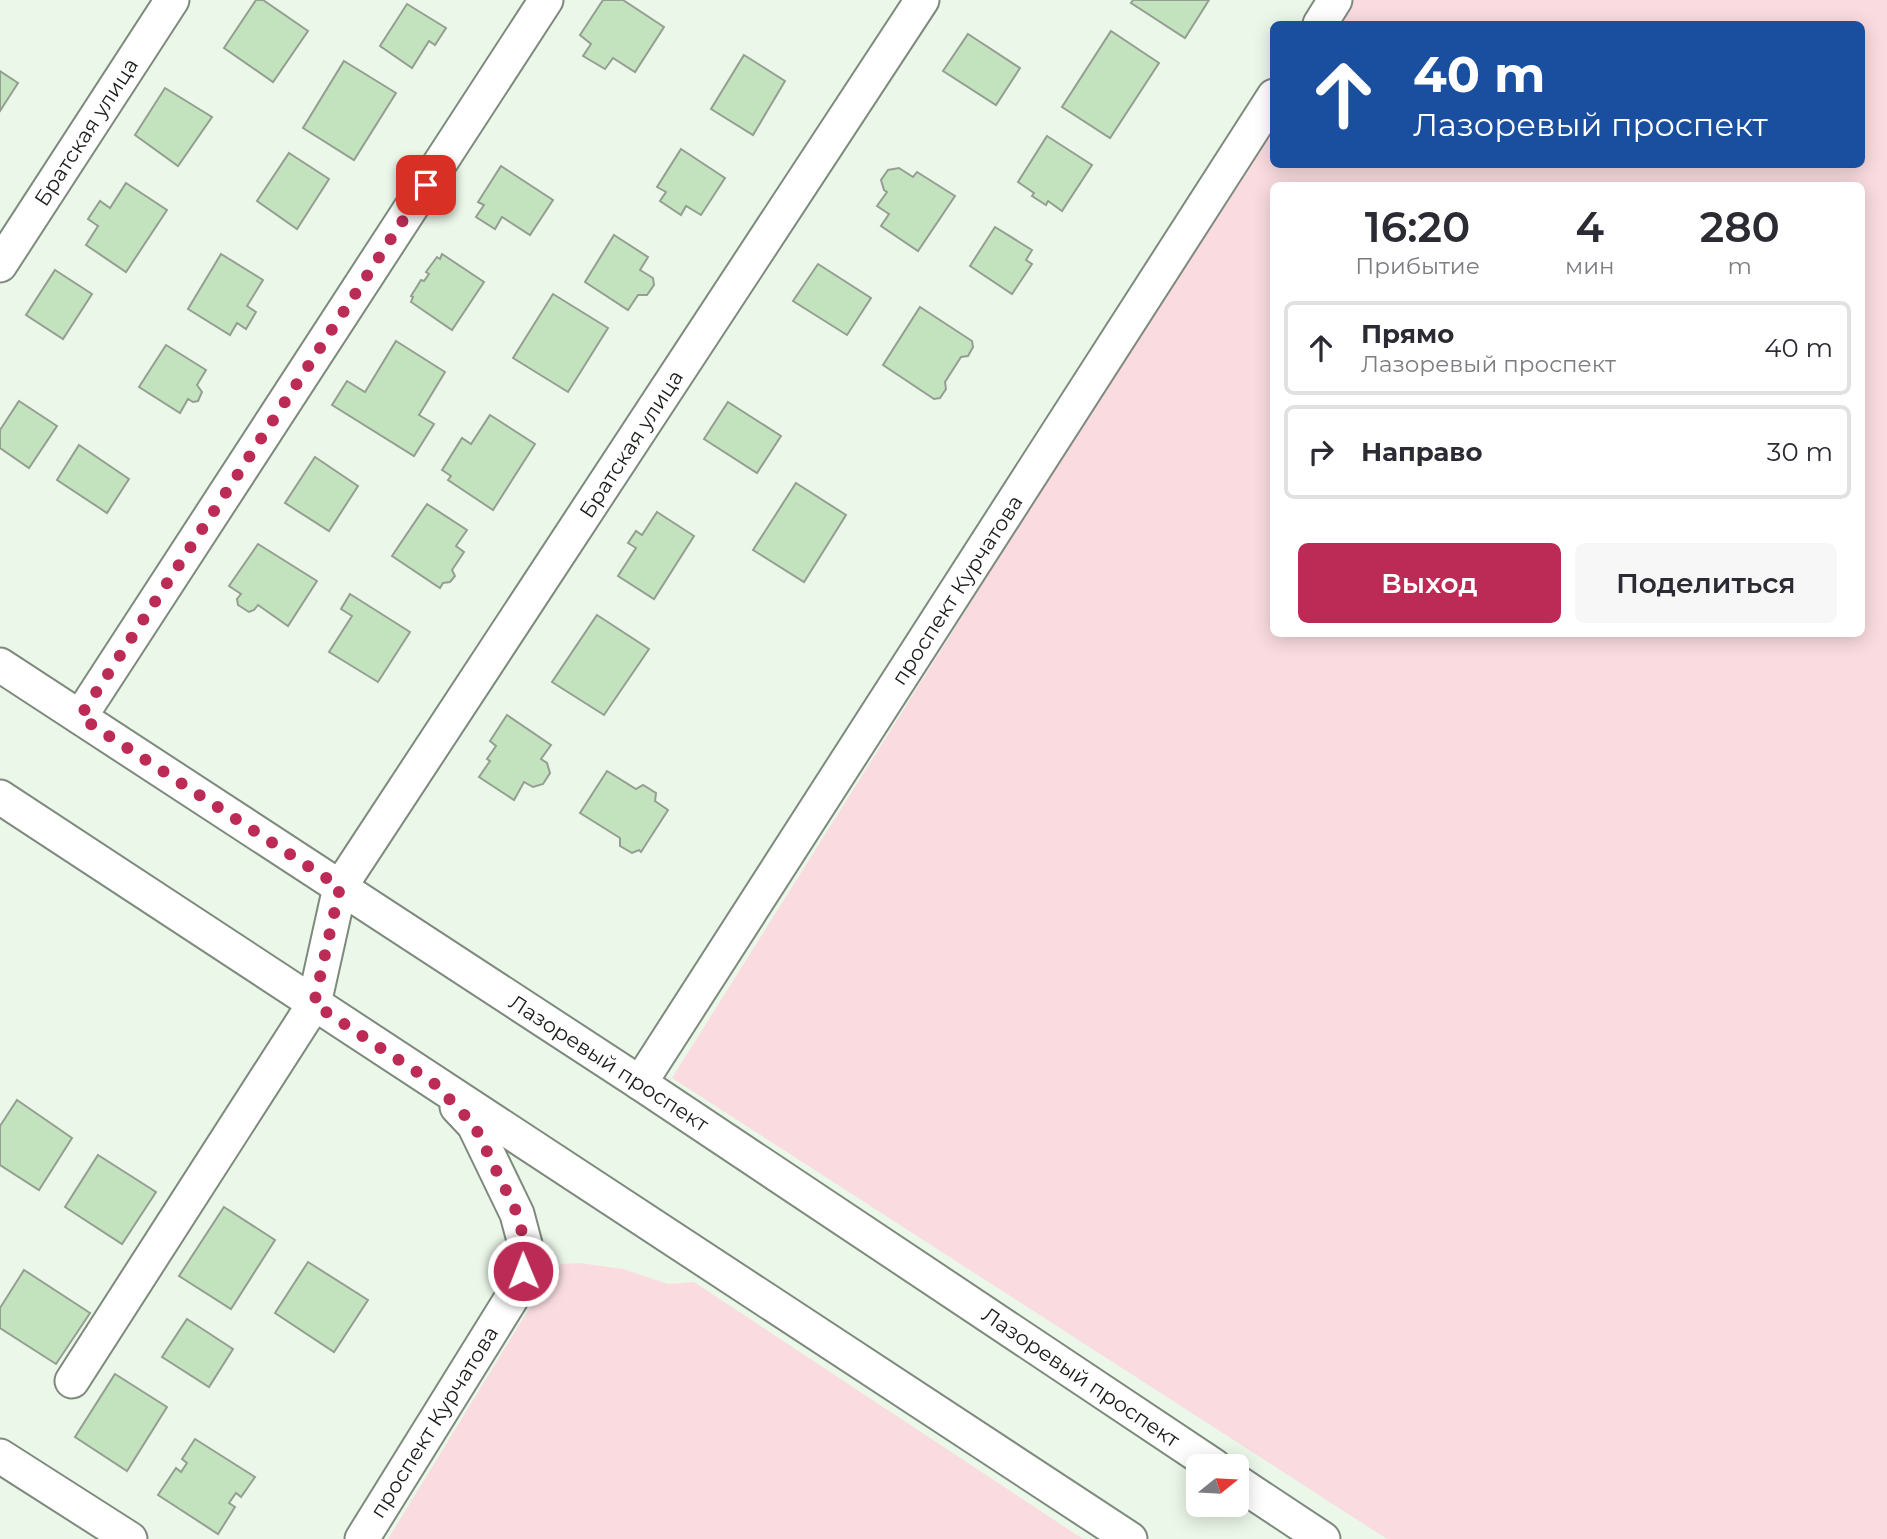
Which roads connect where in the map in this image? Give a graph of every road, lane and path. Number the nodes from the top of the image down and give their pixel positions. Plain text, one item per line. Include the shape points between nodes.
1 (172, 0) edge
2 (546, 0) edge
3 (922, 0) edge
4 (1335, 0) edge
5 (1322, 21) edge
6 (1270, 102) edge
7 (0, 265) edge
8 (0, 665) edge
9 (80, 717) junction
10 (0, 797) edge
11 (340, 887) junction
12 (314, 1004) junction
13 (640, 1083) junction
14 (435, 1084) junction
15 (72, 1381) dead end
16 (1196, 1454) edge
17 (0, 1456) edge
18 (1250, 1491) edge
19 (130, 1539) edge
20 (362, 1539) edge
21 (1130, 1539) edge
22 (1323, 1539) edge

1 - 7 street, Братская улица
2 - 9 street
3 - 11 street, Братская улица
4 - 5 street
6 - 13 street, проспект Курчатова
8 - 9 street, Лазоревый проспект
9 - 11 street, Лазоревый проспект
10 - 12 street
11 - 12 street
11 - 13 street, Лазоревый проспект
12 - 14 street
12 - 15 street
13 - 16 street, Лазоревый проспект
14 - 20 street, проспект Курчатова via 474,1125 505,1186 525,1244 523,1271 511,1298
14 - 21 street
17 - 19 street
18 - 22 street

